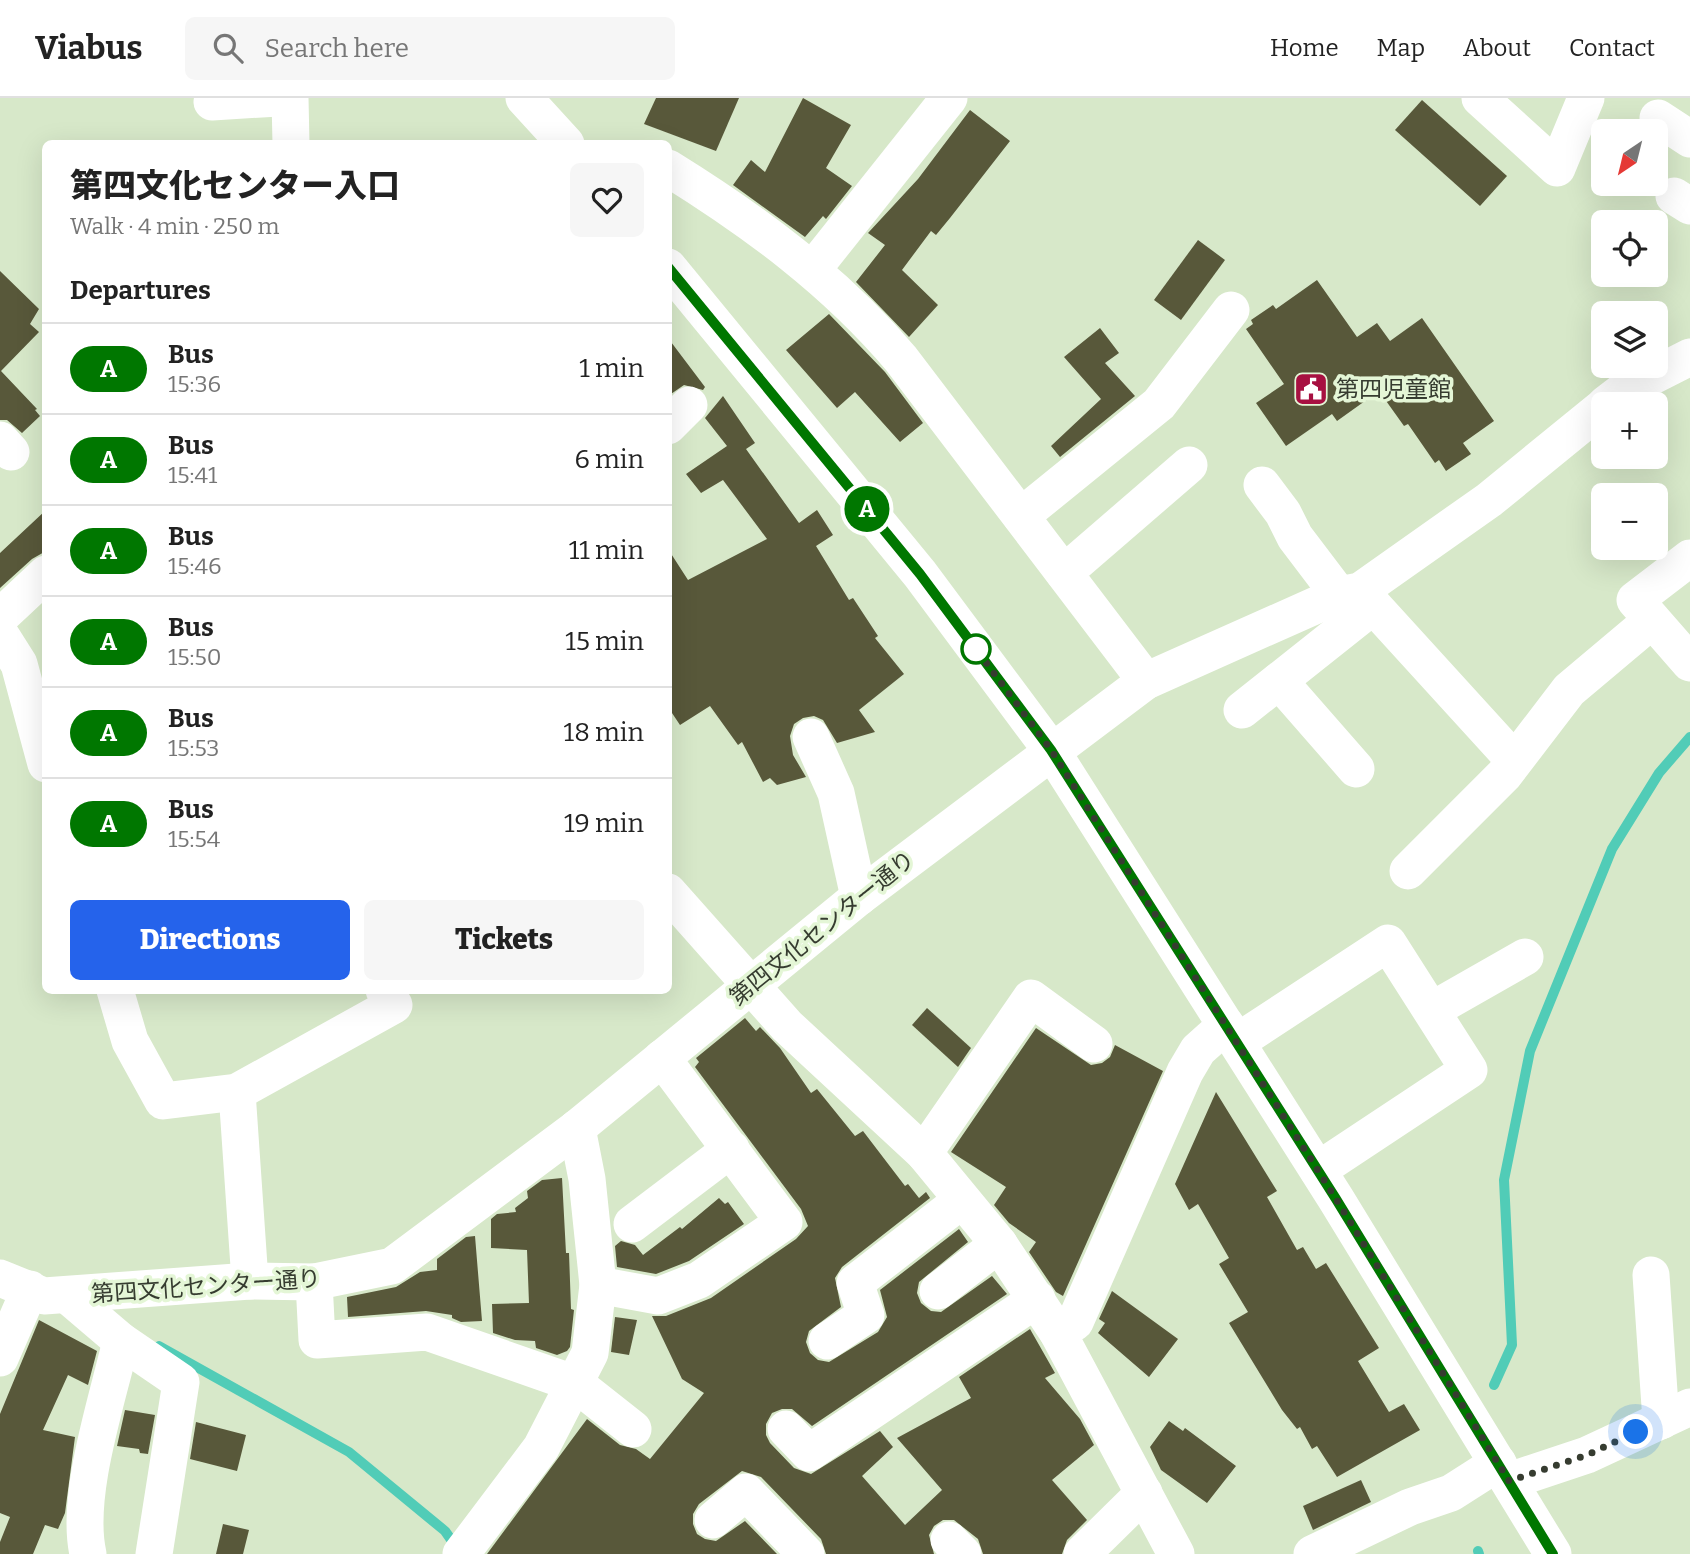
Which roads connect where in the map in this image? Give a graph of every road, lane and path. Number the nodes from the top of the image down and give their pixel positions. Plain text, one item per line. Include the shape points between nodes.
1 (278, 98) edge
2 (290, 98) edge
3 (524, 98) edge
4 (949, 98) edge
5 (1480, 98) edge
6 (1586, 98) edge
7 (212, 102) dead end
8 (1658, 118) dead end
9 (1690, 139) edge
10 (292, 140) edge
11 (562, 140) edge
12 (672, 171) edge
13 (813, 269) junction
14 (672, 272) edge
15 (1231, 310) dead end
16 (1690, 357) edge
17 (1622, 392) edge
18 (1591, 416) edge
19 (1189, 464) dead end
20 (1262, 485) dead end
21 (1021, 516) junction
22 (1690, 558) edge
23 (1064, 573) junction
24 (42, 577) edge
25 (1357, 597) junction
26 (0, 617) edge
27 (1651, 621) junction
28 (0, 635) edge
29 (1690, 663) edge
30 (1146, 681) junction
31 (1279, 681) junction
32 (1242, 710) dead end
33 (811, 737) dead end
34 (42, 749) edge
35 (1051, 750) junction
36 (1514, 760) junction
37 (1356, 769) dead end
38 (1408, 871) dead end
39 (672, 896) edge
40 (859, 897) junction
41 (1525, 957) dead end
42 (751, 984) junction
43 (116, 994) edge
44 (387, 994) edge
45 (1432, 1010) junction
46 (1231, 1033) junction
47 (1094, 1044) dead end
48 (662, 1058) junction
49 (237, 1092) junction
50 (577, 1128) junction
51 (731, 1149) junction
52 (924, 1153) junction
53 (1318, 1170) junction
54 (962, 1200) junction
55 (632, 1224) dead end
56 (999, 1244) junction
57 (1651, 1275) dead end
58 (250, 1281) junction
59 (314, 1282) junction
60 (15, 1283) edge
61 (598, 1285) junction
62 (938, 1291) dead end
63 (67, 1295) junction
64 (1037, 1298) junction
65 (1058, 1333) junction
66 (121, 1341) junction
67 (827, 1341) dead end
68 (0, 1358) edge
69 (576, 1384) junction
70 (1676, 1414) edge
71 (633, 1429) dead end
72 (786, 1429) dead end
73 (1503, 1472) junction
74 (1144, 1493) junction
75 (713, 1520) dead end
76 (466, 1547) edge
77 (88, 1554) edge
78 (155, 1554) edge
79 (806, 1554) edge
80 (1082, 1554) edge
81 (1176, 1554) edge
82 (1312, 1554) edge
83 (1553, 1554) edge

1 - 7 street
2 - 10 street
3 - 11 street
4 - 13 street
5 - 6 street via 1557,167
8 - 9 street
12 - 13 street
13 - 21 street via 863,315 901,359
14 - 35 street via 920,574
15 - 21 street via 1159,404
16 - 17 street, 第四文化センター通り
18 - 25 street, 第四文化センター通り via 1489,500
19 - 23 street
20 - 25 street via 1295,537
21 - 23 street
22 - 27 street via 1635,600
23 - 30 street
24 - 26 street
25 - 30 street, 第四文化センター通り
25 - 31 street
25 - 36 street
27 - 29 street
27 - 36 street via 1569,690
28 - 34 street via 19,664
30 - 35 street, 第四文化センター通り
31 - 32 street
31 - 37 street
33 - 40 street via 836,793
35 - 40 street, 第四文化センター通り
35 - 46 street
36 - 38 street
39 - 42 street
40 - 42 street, 第四文化センター通り
41 - 45 street
42 - 48 street, 第四文化センター通り
42 - 52 street via 787,1026
43 - 49 street via 130,1041 163,1101
44 - 49 street via 394,1005
45 - 46 street via 1388,943
45 - 53 street via 1469,1070
46 - 53 street
46 - 65 street via 1198,1050 1185,1072 1075,1322
47 - 52 street via 1031,998
48 - 50 street, 第四文化センター通り
48 - 51 street
49 - 58 street
50 - 59 street, 第四文化センター通り via 392,1266
50 - 61 street
51 - 55 street
51 - 61 street via 784,1222 699,1280 658,1296
52 - 54 street
53 - 73 street
54 - 56 street
54 - 67 street via 855,1283 866,1315
56 - 62 street
56 - 64 street
57 - 70 street
58 - 59 street, 第四文化センター通り
58 - 63 street, 第四文化センター通り
59 - 69 street via 317,1340 427,1332
60 - 63 street, 第四文化センター通り via 44,1296
60 - 68 street
61 - 69 street via 590,1353
63 - 66 street
64 - 65 street
64 - 72 street via 809,1453
65 - 74 street
66 - 77 street via 86,1492 83,1533
66 - 78 street via 181,1382
69 - 71 street
69 - 76 street via 541,1448
70 - 73 street via 1587,1455
73 - 82 street via 1410,1507
73 - 83 street
74 - 80 street
74 - 81 street
75 - 79 street via 746,1492

